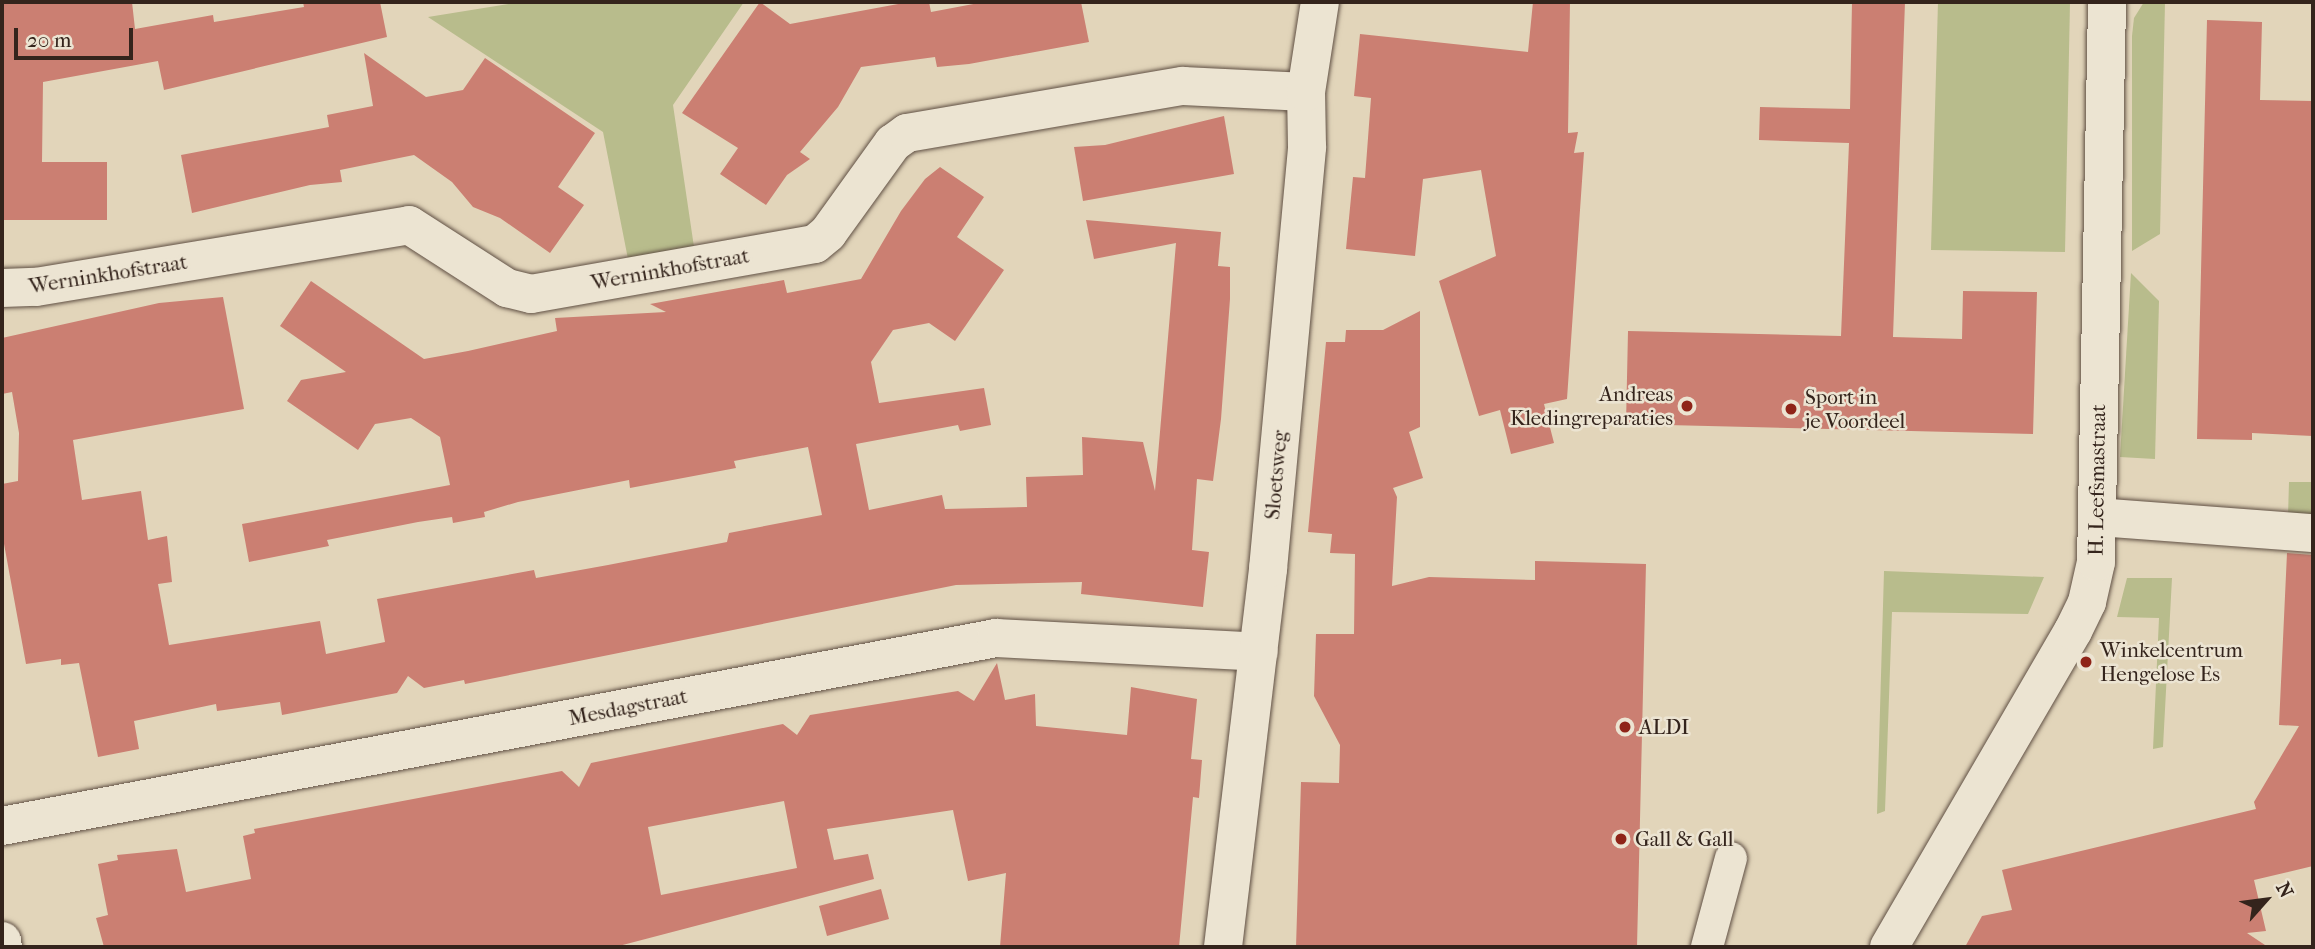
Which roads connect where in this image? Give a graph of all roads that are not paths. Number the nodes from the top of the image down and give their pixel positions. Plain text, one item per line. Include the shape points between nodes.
1 (1320, 2) edge
2 (2107, 2) edge
3 (1306, 92) junction
4 (2, 288) edge
5 (2098, 517) junction
6 (2313, 533) edge
7 (1259, 652) junction
8 (2, 826) edge
9 (1731, 858) dead end
10 (2, 941) edge
11 (3, 947) edge
12 (1223, 947) edge
13 (1707, 947) edge
14 (1889, 947) edge

1 - 3 street, Sloetsweg
2 - 5 street, H. Leefsmastraat
3 - 4 street, Werninkhofstraat via 1183,86 907,133 893,143 828,233 815,244 531,294 507,288 409,225 36,287
3 - 7 street, Sloetsweg via 1307,147
5 - 6 street
5 - 14 street, H. Leefsmastraat via 2096,562 2073,631
7 - 8 street, Mesdagstraat via 996,638
7 - 12 street, Sloetsweg
9 - 13 street
10 - 11 street

